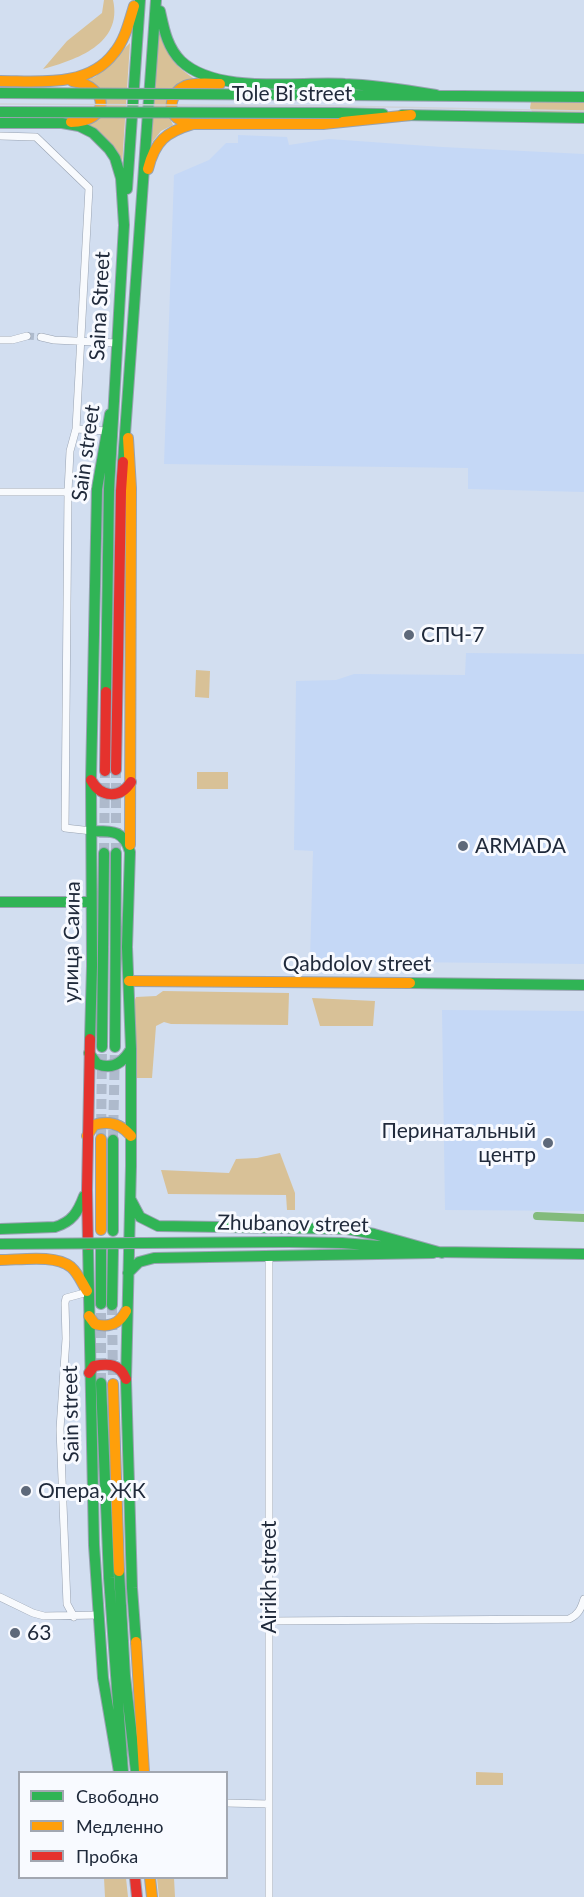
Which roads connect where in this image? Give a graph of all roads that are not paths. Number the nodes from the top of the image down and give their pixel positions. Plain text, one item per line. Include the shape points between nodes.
1 (138, 0) edge
2 (157, 0) edge
3 (69, 80) junction
4 (0, 81) edge
5 (244, 83) junction
6 (0, 93) edge
7 (436, 95) junction
8 (507, 96) junction
9 (584, 97) edge
10 (0, 112) edge
11 (411, 115) junction
12 (506, 117) junction
13 (584, 118) edge
14 (0, 123) edge
15 (62, 123) junction
16 (193, 124) junction
17 (0, 136) edge
18 (141, 205) junction
19 (124, 225) junction
20 (27, 336) tunnel mouth
21 (41, 337) tunnel mouth
22 (0, 340) edge
23 (82, 340) junction
24 (117, 343) junction
25 (114, 390) junction
26 (127, 415) junction
27 (76, 429) junction
28 (107, 431) junction
29 (0, 492) edge
30 (68, 492) junction
31 (91, 780) junction
32 (131, 782) junction
33 (92, 831) junction
34 (130, 852) junction
35 (0, 902) edge
36 (91, 902) junction
37 (129, 981) junction
38 (584, 985) edge
39 (102, 1047) tunnel mouth
40 (115, 1047) tunnel mouth
41 (131, 1049) junction
42 (89, 1053) junction
43 (87, 1136) junction
44 (131, 1136) junction
45 (101, 1139) tunnel mouth
46 (113, 1140) tunnel mouth
47 (87, 1190) junction
48 (130, 1198) junction
49 (0, 1229) edge
50 (0, 1244) edge
51 (107, 1250) dead end
52 (442, 1253) junction
53 (584, 1254) edge
54 (269, 1257) junction
55 (0, 1260) edge
56 (128, 1273) junction
57 (88, 1292) junction
58 (107, 1304) tunnel mouth
59 (126, 1311) junction
60 (88, 1316) junction
61 (89, 1373) junction
62 (126, 1380) junction
63 (101, 1383) tunnel mouth
64 (113, 1384) tunnel mouth
65 (0, 1597) edge
66 (584, 1599) edge
67 (98, 1615) junction
68 (74, 1617) junction
69 (269, 1621) junction
70 (121, 1771) edge
71 (121, 1771) edge
72 (136, 1771) edge
73 (144, 1771) edge
74 (228, 1803) edge
75 (269, 1804) junction
76 (135, 1879) edge
77 (150, 1879) edge
78 (137, 1897) edge
79 (152, 1897) edge
80 (269, 1897) edge

1 - 3 main road via 119,49 94,71
1 - 19 main road
2 - 5 main road via 164,34 178,59 196,73
2 - 18 main road, Sain street
3 - 4 main road
3 - 15 main road via 92,86 98,91 100,105 92,119
5 - 7 main road via 379,85
5 - 16 main road via 189,85 175,92 174,116
6 - 7 main road, Tole Bi street, bridge
7 - 8 main road, Tole Bi street
8 - 9 main road, Tole Bi street
8 - 12 main road via 516,109
10 - 11 main road, Tole Bi street, bridge
11 - 12 main road, Tole Bi street
11 - 16 main road via 331,124
12 - 13 main road, Tole Bi street
14 - 15 main road
15 - 19 main road via 93,133 115,158 121,178
16 - 18 main road via 170,132 156,146
17 - 23 street via 36,137 89,188
18 - 26 main road, Sain street
19 - 24 main road, Saina Street
20 - 22 street
21 - 23 street
23 - 24 street
23 - 27 street
24 - 25 main road, Saina Street
25 - 26 main road, Sain street via 109,489 110,770
25 - 28 main road, Sain street
26 - 32 main road, Sain street via 131,488
27 - 28 street
27 - 30 street via 70,451
28 - 31 main road, Sain street via 98,489
29 - 30 street
30 - 33 street via 65,828
31 - 32 main road via 96,789 109,795 124,792
31 - 33 main road, Sain street
32 - 34 main road, Sain street
33 - 34 main road via 121,834 128,841
33 - 36 main road, улица Саина
34 - 37 main road, Sain street
35 - 36 main road
36 - 42 main road, улица Саина
37 - 38 main road, Qabdolov street
37 - 41 main road, Sain street
39 - 40 main road via 110,853
41 - 42 main road via 125,1061 110,1066 95,1063
41 - 44 main road, Sain street
42 - 43 main road, Sain street
43 - 44 main road via 94,1125 104,1122 121,1125
43 - 47 main road, Sain street
44 - 48 main road
45 - 46 main road via 107,1231
47 - 49 main road via 71,1221 55,1227
47 - 57 main road, Sain street
48 - 52 main road via 140,1217 158,1226 347,1229
48 - 56 main road
50 - 52 main road, Zhubanov street, bridge via 342,1243
51 - 58 main road
52 - 53 main road, Zhubanov street
52 - 54 main road
54 - 56 main road via 146,1259
54 - 69 street, Airikh street
55 - 57 main road via 62,1262 70,1266
56 - 59 main road
57 - 60 main road, Sain street
57 - 68 street via 66,1298 64,1303 66,1340 60,1429 67,1604
59 - 60 main road via 117,1324 107,1326 95,1324
59 - 62 main road
60 - 61 main road, Sain street
61 - 62 main road via 94,1366 110,1364 120,1368
61 - 67 main road, Sain street
62 - 73 main road via 132,1588
63 - 71 main road, Sain street via 107,1568
64 - 72 main road, Sain street via 123,1653
65 - 68 street via 44,1616
66 - 69 street via 575,1617 569,1619
67 - 68 street
67 - 70 main road, Sain street via 103,1678
69 - 75 street, Airikh street
74 - 75 street
75 - 80 street, Airikh street
76 - 78 main road
77 - 79 main road

